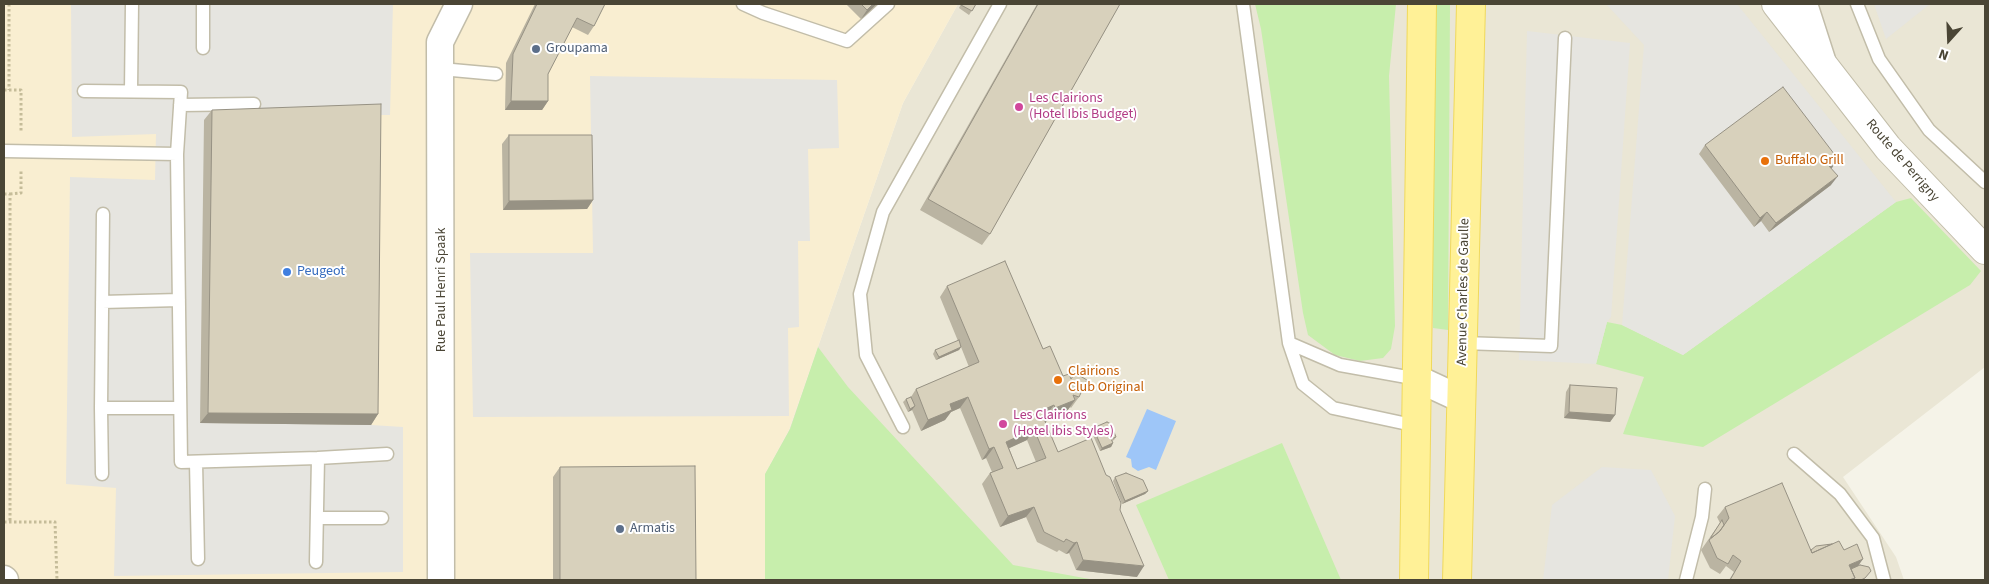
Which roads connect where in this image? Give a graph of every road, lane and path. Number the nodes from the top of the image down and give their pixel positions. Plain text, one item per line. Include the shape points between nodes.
1 (9, 4) edge
2 (132, 4) edge
3 (203, 4) edge
4 (458, 4) edge
5 (743, 4) edge
6 (888, 4) edge
7 (1000, 4) edge
8 (1243, 4) edge
9 (1422, 4) edge
10 (1471, 4) edge
11 (1776, 4) edge
12 (1804, 4) edge
13 (1858, 4) edge
14 (1565, 38) dead end
15 (203, 48) dead end
16 (1824, 66) junction
17 (441, 69) junction
18 (496, 74) dead end
19 (9, 90) dead end
20 (84, 91) dead end
21 (131, 91) junction
22 (254, 104) dead end
23 (180, 105) junction
24 (4, 151) edge
25 (177, 154) junction
26 (1985, 182) edge
27 (4, 194) edge
28 (103, 214) dead end
29 (1985, 250) edge
30 (4, 287) edge
31 (10, 287) junction
32 (179, 300) junction
33 (102, 302) junction
34 (1289, 343) junction
35 (1462, 343) junction
36 (1418, 379) junction
37 (1461, 399) junction
38 (4, 405) edge
39 (10, 405) junction
40 (101, 408) junction
41 (180, 408) junction
42 (1417, 426) junction
43 (903, 427) dead end
44 (387, 454) dead end
45 (1794, 454) dead end
46 (318, 458) junction
47 (196, 462) junction
48 (102, 474) dead end
49 (1705, 489) dead end
50 (317, 518) junction
51 (382, 518) dead end
52 (4, 522) edge
53 (10, 522) junction
54 (198, 559) dead end
55 (316, 562) dead end
56 (57, 580) edge
57 (441, 580) edge
58 (1414, 580) edge
59 (1457, 580) edge
60 (1686, 580) edge
61 (1884, 580) edge

1 - 19 path
2 - 21 lane
3 - 15 lane
4 - 17 street, Rue Paul Henri Spaak via 440,42
5 - 6 lane via 847,42
7 - 43 lane via 883,212 860,294 866,355
8 - 34 lane
9 - 36 main road
10 - 35 main road, Avenue Charles de Gaulle
11 - 16 street, Route de Perrigny
12 - 16 street, Route de Perrigny
13 - 26 lane via 1879,59 1929,130
14 - 35 lane via 1550,346
16 - 29 street, Route de Perrigny via 1888,148
17 - 18 lane
17 - 57 street, Rue Paul Henri Spaak
20 - 21 lane
21 - 23 lane via 180,92
22 - 23 lane
23 - 25 lane
24 - 25 lane
25 - 32 lane
27 - 31 path via 10,194
28 - 33 lane
30 - 31 path
31 - 39 path
32 - 33 lane
32 - 41 lane
33 - 40 lane
34 - 36 lane via 1340,365
34 - 42 lane via 1303,384 1333,408
35 - 37 main road, Avenue Charles de Gaulle
36 - 37 street
36 - 42 main road
37 - 59 main road, Avenue Charles de Gaulle
38 - 39 path
39 - 53 path
40 - 41 lane
40 - 48 lane
41 - 47 lane via 181,462
42 - 58 main road
44 - 46 lane
45 - 61 lane via 1840,494 1873,538
46 - 47 lane
46 - 50 lane
47 - 54 lane
49 - 60 lane via 1702,518
50 - 51 lane
50 - 55 lane
52 - 53 path
53 - 56 path via 55,522

